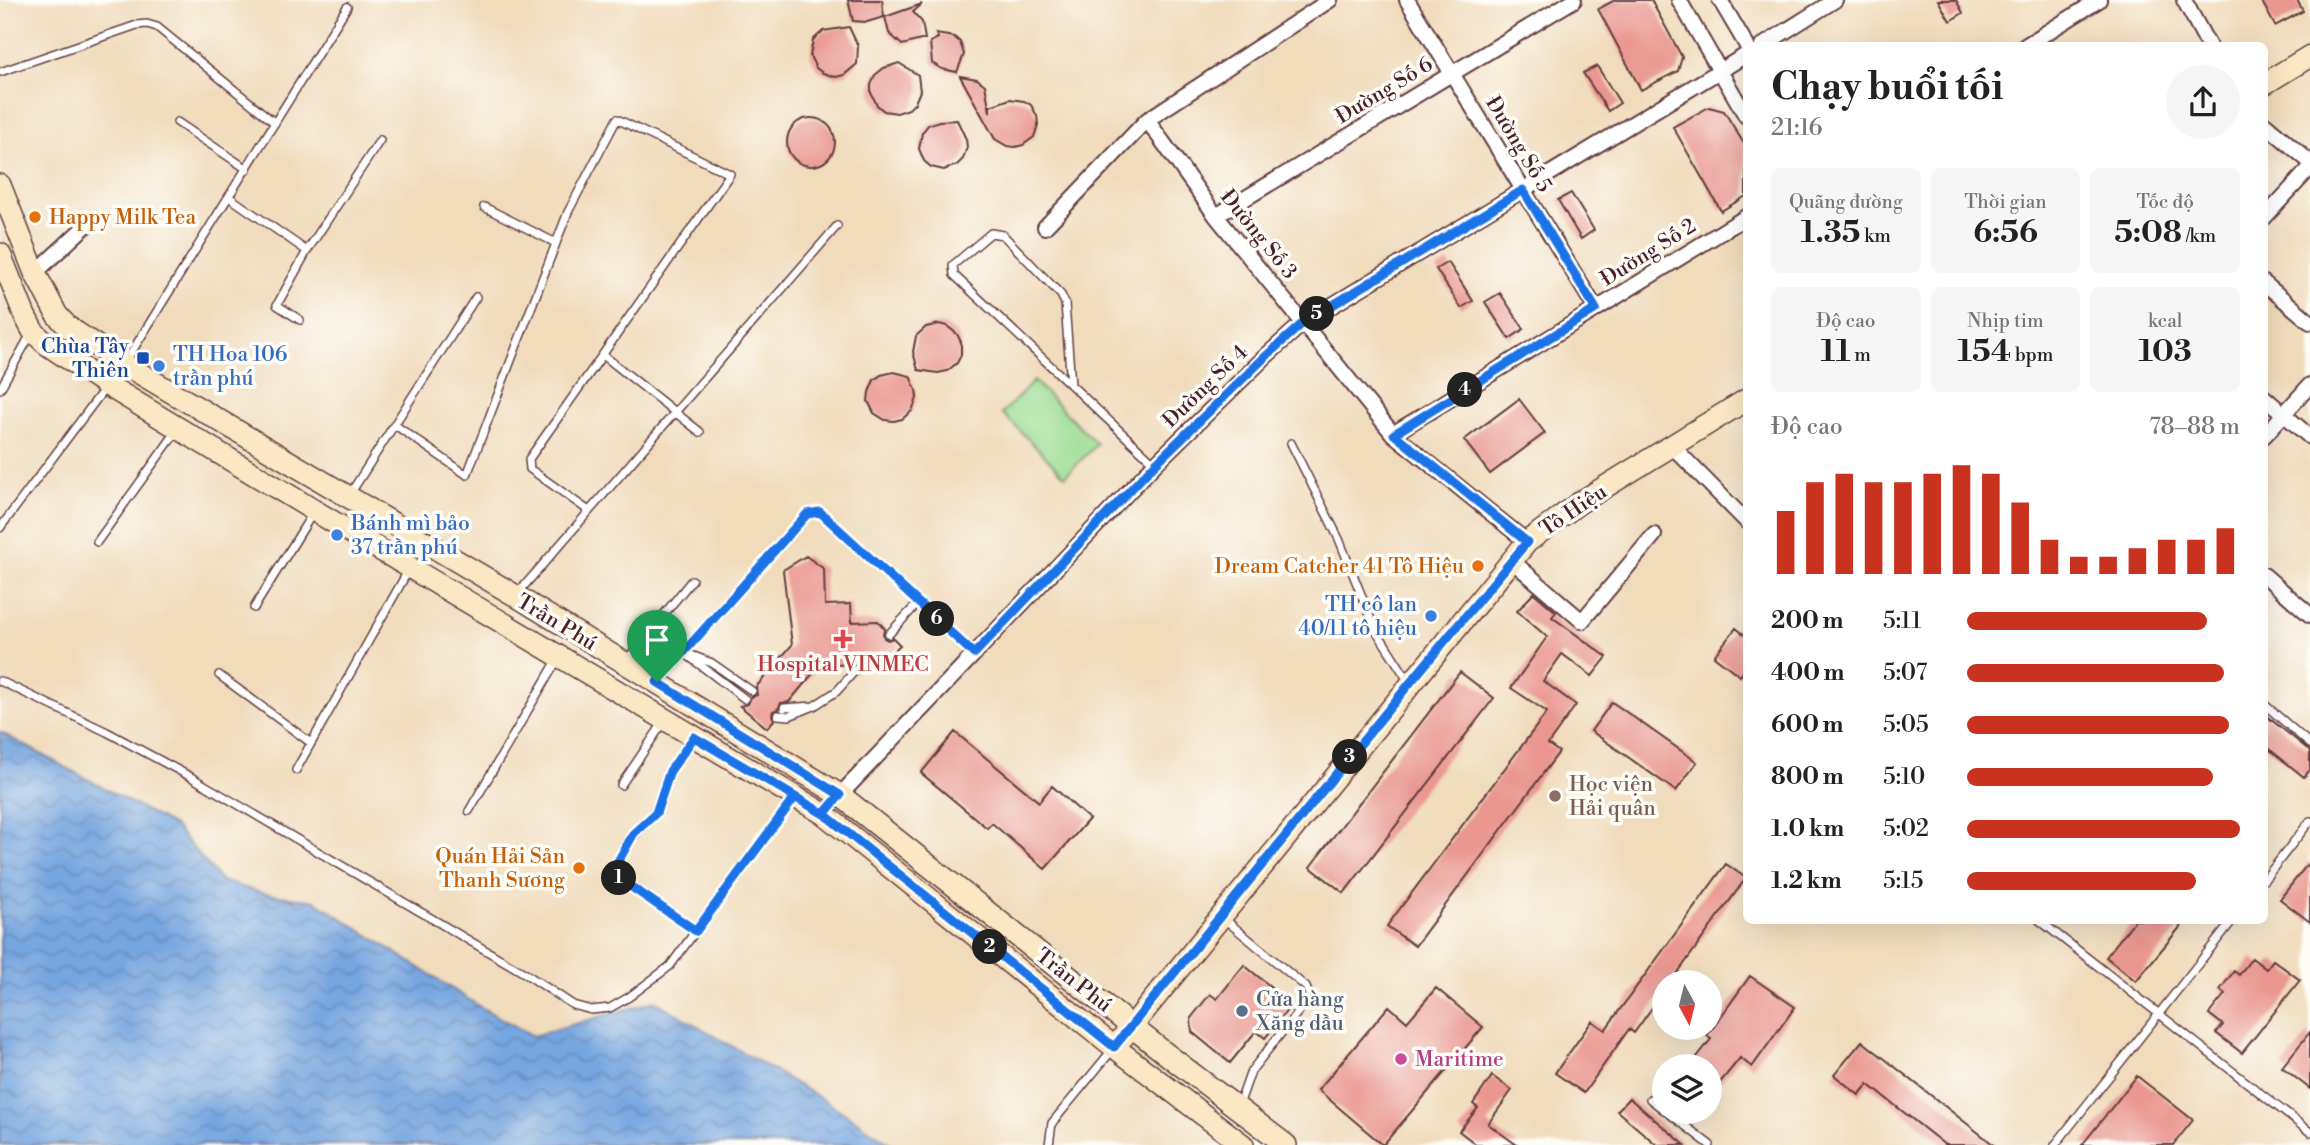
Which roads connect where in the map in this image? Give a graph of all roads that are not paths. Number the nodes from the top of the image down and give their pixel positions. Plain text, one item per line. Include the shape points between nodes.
1 (1330, 0) edge
2 (1407, 0) edge
3 (1574, 0) edge
4 (1679, 0) edge
5 (1720, 0) edge
6 (1835, 0) edge
7 (2099, 0) edge
8 (2183, 0) edge
9 (347, 7) dead end
10 (1745, 42) edge
11 (1768, 42) edge
12 (2031, 42) edge
13 (2207, 42) edge
14 (2310, 56) edge
15 (1743, 57) edge
16 (1720, 71) junction
17 (0, 72) edge
18 (1452, 74) junction
19 (2268, 82) edge
20 (1743, 111) edge
21 (1147, 120) junction
22 (177, 122) dead end
23 (275, 123) junction
24 (2268, 125) edge
25 (380, 140) dead end
26 (2310, 162) edge
27 (2310, 168) edge
28 (247, 169) junction
29 (0, 185) edge
30 (1523, 190) junction
31 (229, 197) junction
32 (484, 207) dead end
33 (2268, 214) edge
34 (1216, 216) junction
35 (93, 219) dead end
36 (1743, 219) edge
37 (837, 226) dead end
38 (1045, 227) dead end
39 (556, 243) junction
40 (307, 251) junction
41 (0, 254) edge
42 (35, 272) junction
43 (2268, 286) edge
44 (476, 297) dead end
45 (1596, 309) junction
46 (300, 320) dead end
47 (2310, 322) edge
48 (1303, 323) junction
49 (33, 331) junction
50 (603, 355) junction
51 (124, 364) junction
52 (107, 385) junction
53 (2310, 385) edge
54 (1070, 386) junction
55 (0, 389) edge
56 (2268, 400) edge
57 (1743, 402) edge
58 (674, 412) junction
59 (2284, 414) junction
60 (395, 425) junction
61 (178, 428) junction
62 (699, 432) dead end
63 (2268, 432) edge
64 (1394, 434) junction
65 (2310, 437) edge
66 (1291, 443) dead end
67 (1673, 447) junction
68 (1155, 464) junction
69 (348, 498) junction
70 (314, 511) junction
71 (589, 511) junction
72 (1743, 519) edge
73 (0, 528) edge
74 (1654, 535) dead end
75 (97, 542) dead end
76 (1527, 542) junction
77 (1511, 560) junction
78 (410, 568) junction
79 (2268, 578) edge
80 (692, 580) dead end
81 (516, 596) junction
82 (919, 602) junction
83 (254, 608) dead end
84 (2310, 615) edge
85 (889, 634) dead end
86 (683, 652) junction
87 (974, 654) junction
88 (559, 656) junction
89 (625, 663) junction
90 (861, 664) dead end
91 (219, 675) dead end
92 (0, 681) edge
93 (657, 682) junction
94 (1410, 683) junction
95 (752, 691) dead end
96 (746, 699) dead end
97 (2268, 707) edge
98 (781, 712) dead end
99 (666, 720) junction
100 (694, 737) junction
101 (311, 743) junction
102 (2310, 744) edge
103 (296, 770) dead end
104 (621, 785) dead end
105 (840, 795) junction
106 (795, 797) junction
107 (469, 811) dead end
108 (824, 814) junction
109 (2310, 821) edge
110 (2268, 875) edge
111 (1221, 917) junction
112 (2044, 924) edge
113 (2230, 924) edge
114 (696, 931) junction
115 (2158, 1015) junction
116 (1131, 1026) junction
117 (1114, 1047) junction
118 (1238, 1109) junction
119 (1682, 1124) edge
120 (2310, 1132) edge
121 (1049, 1145) edge
122 (1243, 1145) edge
123 (1286, 1145) edge
124 (1710, 1145) edge
125 (2055, 1145) edge

1 - 21 street
2 - 18 street, Đường Số 5
3 - 18 street, Đường Số 6
4 - 16 street
5 - 10 street
6 - 11 street
7 - 12 street
8 - 13 street
9 - 23 lane
14 - 19 main road
15 - 16 street, Đường Số 4
16 - 20 street
16 - 30 street, Đường Số 4
17 - 23 lane via 147,24 157,27
18 - 30 street, Đường Số 5
18 - 34 street, Đường Số 6
21 - 34 street, Đường Số 3
21 - 38 street
22 - 28 lane
23 - 28 lane
24 - 26 street
25 - 40 lane
27 - 33 street
28 - 31 lane
29 - 42 main road, Trần Phú
30 - 45 street, Đường Số 5
30 - 48 street, Đường Số 4
31 - 40 lane
31 - 51 lane
32 - 39 lane
34 - 48 street, Đường Số 3
35 - 42 street
36 - 45 street, Đường Số 2
37 - 58 lane
39 - 50 lane via 585,176 617,120 730,174
39 - 60 lane via 467,475
40 - 46 lane via 277,305
41 - 49 main road, Trần Phú
42 - 51 main road, Trần Phú via 49,303 68,327
43 - 47 street
44 - 60 lane
45 - 64 street, Đường Số 2
48 - 64 street, Đường Số 3
48 - 68 street, Đường Số 4
49 - 52 main road, Trần Phú
49 - 55 lane
50 - 58 lane
50 - 71 lane via 528,464
51 - 69 main road, Trần Phú
52 - 61 main road, Trần Phú
52 - 73 lane
53 - 59 street
54 - 54 lane via 954,275 953,265 991,233 1003,235 1062,295
54 - 68 lane
56 - 59 street
57 - 67 main road, Tô Hiệu
58 - 62 lane
58 - 71 lane
59 - 63 street
59 - 65 street
60 - 69 lane
61 - 70 main road, Trần Phú
61 - 75 lane
64 - 76 street, Đường Số 3
66 - 94 lane via 1339,539 1374,627
67 - 72 street
67 - 76 main road, Tô Hiệu via 1579,503
68 - 87 street, Đường Số 4
69 - 81 main road, Trần Phú
70 - 78 main road, Trần Phú
70 - 83 lane
71 - 81 lane
74 - 77 street via 1582,621
76 - 77 main road, Tô Hiệu
77 - 94 main road, Tô Hiệu
78 - 88 main road, Trần Phú
78 - 101 lane
79 - 84 street
80 - 89 lane
81 - 89 main road, Trần Phú
82 - 85 lane
82 - 86 lane via 820,512 807,514
82 - 87 lane
86 - 93 lane
86 - 95 lane via 712,663
86 - 96 lane
87 - 105 street, Đường Số 4
88 - 99 main road, Trần Phú
88 - 107 lane
89 - 93 main road, Trần Phú
90 - 98 lane via 837,691 814,706
91 - 101 lane
92 - 114 lane via 191,777 573,1005 591,1010 610,1008 629,997 670,965
93 - 105 main road, Trần Phú
94 - 111 main road, Tô Hiệu
97 - 102 lane
99 - 100 main road, Trần Phú
99 - 104 lane
100 - 106 main road, Trần Phú
100 - 114 lane via 670,771 656,813 634,833 612,872
101 - 103 lane
105 - 108 main road
105 - 116 main road, Trần Phú
106 - 108 main road, Trần Phú
106 - 114 lane
108 - 117 main road, Trần Phú
109 - 110 lane
111 - 116 main road, Tô Hiệu
111 - 118 lane via 1306,987 1310,997 1251,1071
112 - 115 lane
113 - 115 lane
115 - 120 lane
115 - 125 lane
116 - 117 main road, Tô Hiệu
116 - 118 main road, Trần Phú
117 - 121 lane via 1052,1123
117 - 122 main road, Trần Phú
118 - 123 main road, Trần Phú
119 - 124 lane

